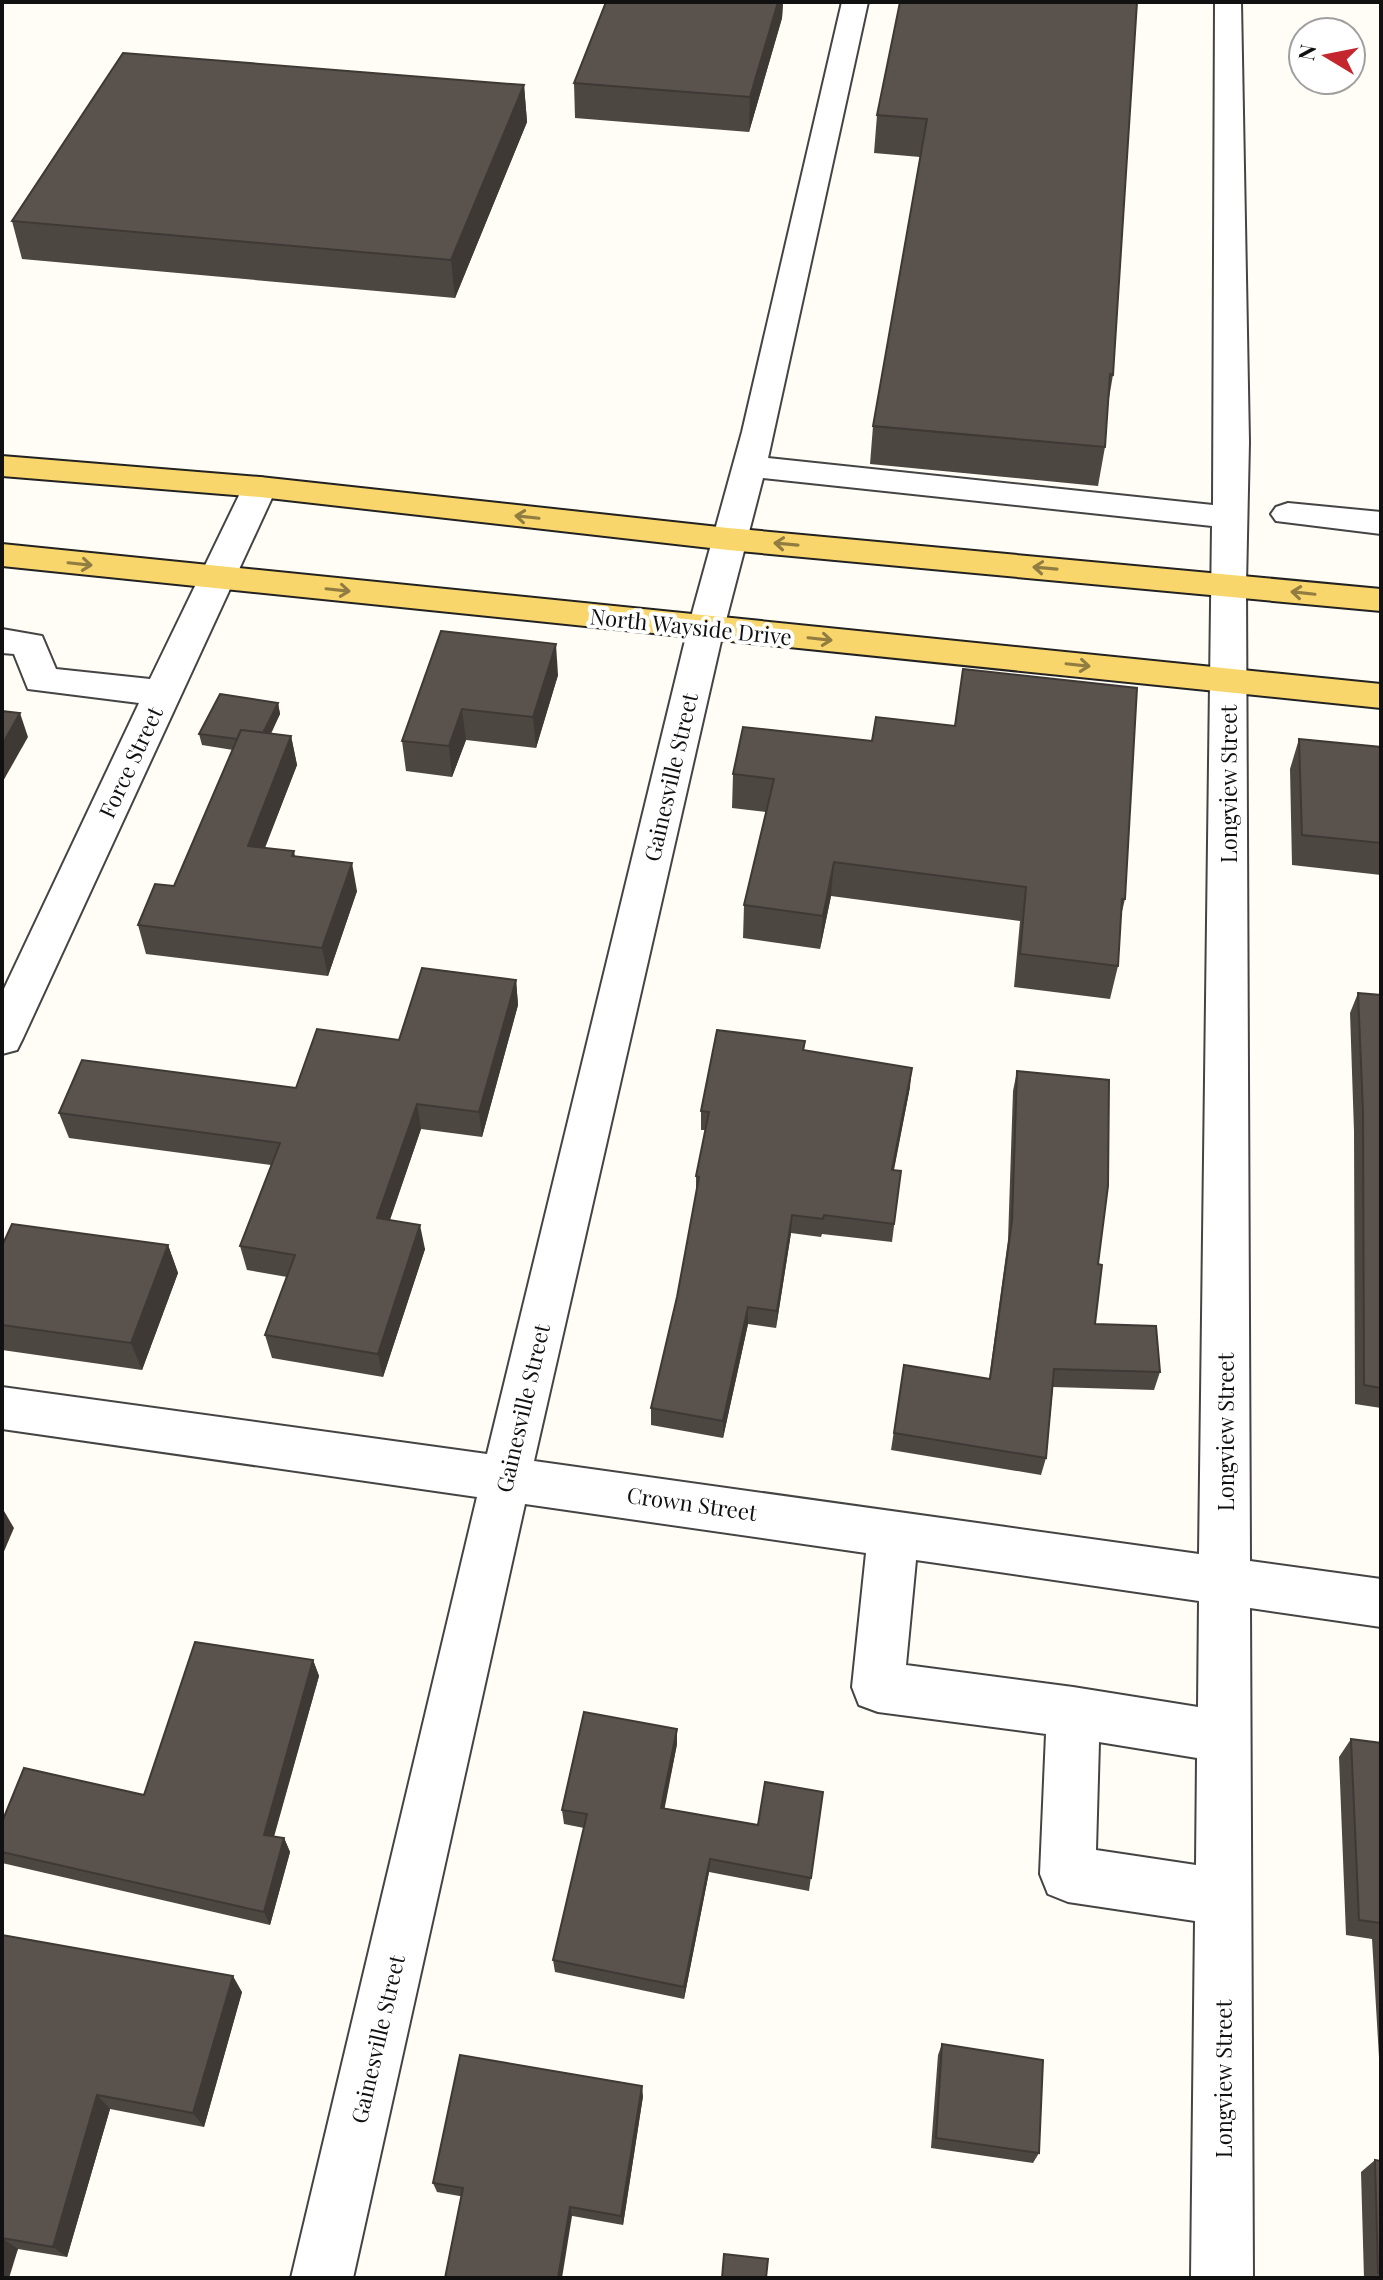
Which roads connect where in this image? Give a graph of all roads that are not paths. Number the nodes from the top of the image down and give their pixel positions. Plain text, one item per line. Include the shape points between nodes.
1 (855, 2) edge
2 (1228, 2) edge
3 (2, 466) edge
4 (748, 466) junction
5 (260, 487) junction
6 (1288, 514) dead end
7 (1230, 517) junction
8 (1381, 523) edge
9 (728, 539) junction
10 (2, 555) edge
11 (215, 578) junction
12 (1228, 585) junction
13 (1381, 600) edge
14 (706, 628) junction
15 (2, 641) edge
16 (1229, 680) junction
17 (161, 693) junction
18 (1381, 696) edge
19 (2, 1038) edge
20 (2, 1408) edge
21 (506, 1477) junction
22 (893, 1532) junction
23 (1225, 1580) junction
24 (1381, 1603) edge
25 (1073, 1712) junction
26 (1224, 1737) junction
27 (1224, 1897) junction
28 (322, 2278) edge
29 (1222, 2278) edge

1 - 4 street, Gainesville Street
2 - 7 street, Longview Street
3 - 5 main road
4 - 7 street
4 - 9 street, Gainesville Street
9 -> 5 main road
5 - 11 street, Force Street
6 - 8 street
7 - 12 street, Longview Street
12 -> 9 main road
9 - 14 street, Gainesville Street
10 -> 11 main road, North Wayside Drive
11 -> 14 main road, North Wayside Drive
11 - 17 street, Force Street
13 -> 12 main road
12 - 16 street, Longview Street
14 -> 16 main road, North Wayside Drive
14 - 21 street, Gainesville Street
15 - 17 street via 29,644 41,680
16 - 18 main road, North Wayside Drive
16 - 23 street, Longview Street
17 - 19 street, Force Street
20 - 21 street, Crown Street
21 - 22 street, Crown Street
21 - 28 street, Gainesville Street
22 - 23 street, Crown Street
22 - 25 street via 878,1687
23 - 24 street, Crown Street
23 - 26 street, Longview Street
25 - 26 street
25 - 27 street via 1068,1874
26 - 27 street, Longview Street
27 - 29 street, Longview Street

